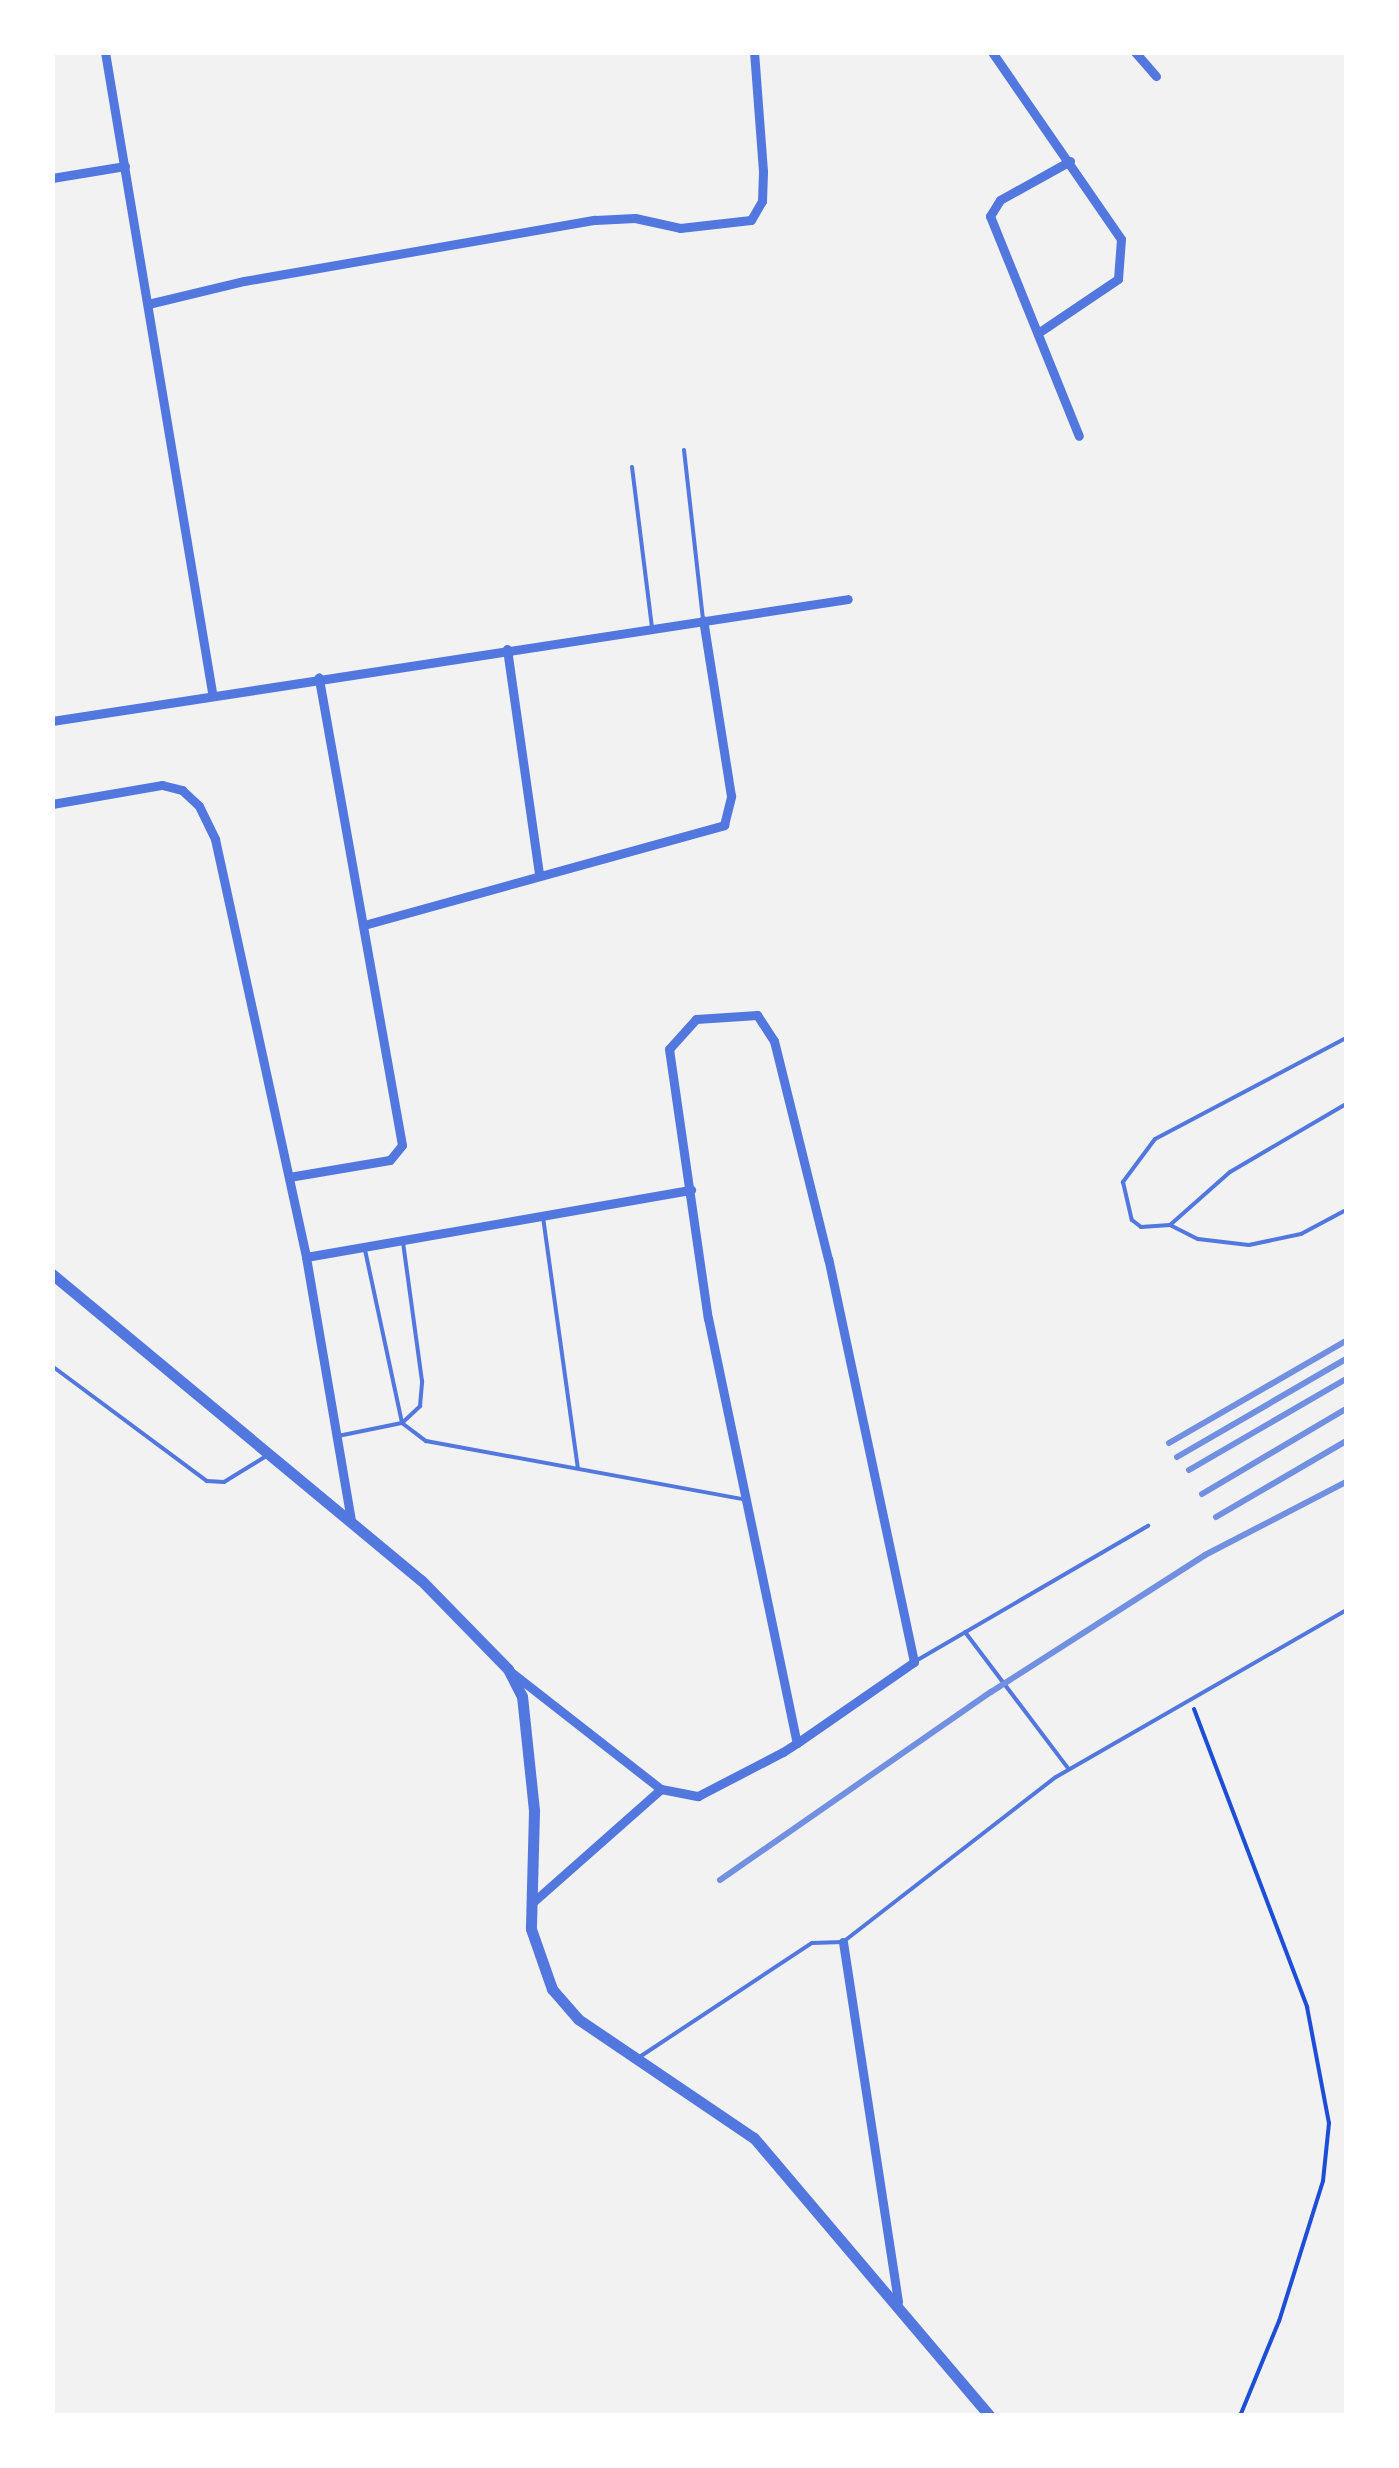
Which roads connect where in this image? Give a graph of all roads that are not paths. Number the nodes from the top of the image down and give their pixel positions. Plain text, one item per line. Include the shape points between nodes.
1 (104, 52) edge
2 (754, 52) edge
3 (992, 52) edge
4 (1136, 52) edge
5 (1156, 76) dead end
6 (1070, 161) junction
7 (125, 166) junction
8 (52, 178) edge
9 (148, 304) junction
10 (1040, 331) junction
11 (1079, 436) dead end
12 (684, 450) dead end
13 (632, 467) dead end
14 (848, 599) dead end
15 (704, 620) junction
16 (652, 628) junction
17 (507, 649) junction
18 (319, 676) junction
19 (212, 692) junction
20 (52, 721) edge
21 (52, 804) edge
22 (539, 875) junction
23 (364, 925) junction
24 (1346, 1038) edge
25 (1346, 1104) edge
26 (289, 1177) junction
27 (690, 1190) junction
28 (1346, 1210) edge
29 (544, 1217) junction
30 (1170, 1224) junction
31 (403, 1242) junction
32 (365, 1248) junction
33 (306, 1257) junction
34 (52, 1274) edge
35 (52, 1366) edge
36 (402, 1423) junction
37 (338, 1436) junction
38 (268, 1455) junction
39 (578, 1468) junction
40 (743, 1499) junction
41 (351, 1522) junction
42 (1148, 1526) dead end
43 (1346, 1610) edge
44 (966, 1632) junction
45 (914, 1662) junction
46 (508, 1669) junction
47 (797, 1742) junction
48 (1070, 1770) junction
49 (661, 1789) junction
50 (532, 1902) junction
51 (843, 1942) junction
52 (638, 2059) junction
53 (898, 2302) junction
54 (990, 2416) edge

1 - 7 street
2 - 9 street via 763,171 762,201 751,220 680,228 635,218 595,220
3 - 6 street
4 - 5 street
6 - 10 street via 1000,200 990,216
6 - 10 street via 1122,240 1124,259 1118,279 1102,295
7 - 8 street
7 - 9 street
9 - 19 street
10 - 11 street
12 - 15 lane
13 - 16 lane
14 - 15 street
15 - 16 street
15 - 22 street via 731,796 724,826
16 - 17 street
17 - 18 street
17 - 22 street
18 - 19 street
18 - 23 street
19 - 20 street
21 - 26 street via 162,786 182,790 199,806 215,839
22 - 23 street
23 - 26 street via 400,1155
24 - 30 lane via 1223,1106 1172,1126 1145,1150 1123,1182 1124,1204 1141,1228
25 - 30 lane via 1230,1172
26 - 33 street
27 - 29 street
27 - 40 street
27 - 45 street via 668,1050 696,1019 757,1015 774,1041 828,1258
28 - 30 lane via 1301,1234 1249,1244 1198,1239
29 - 31 street
29 - 39 lane
31 - 32 street
31 - 36 lane via 424,1393
32 - 33 street
32 - 36 lane
33 - 37 street
34 - 38 street
35 - 38 lane via 206,1481 224,1482
36 - 37 lane
36 - 39 lane via 426,1442
37 - 41 street
38 - 41 street
39 - 40 lane
40 - 47 street
41 - 46 street via 421,1580
42 - 44 lane
43 - 48 lane
44 - 45 lane
44 - 48 lane
45 - 47 street
46 - 49 street
46 - 50 street via 522,1696 534,1811
47 - 49 street via 725,1787 698,1796
48 - 51 lane
49 - 50 street
50 - 52 street via 531,1929 552,1989 578,2019
51 - 52 lane via 812,1943
51 - 53 street
52 - 53 street via 754,2138
53 - 54 street

